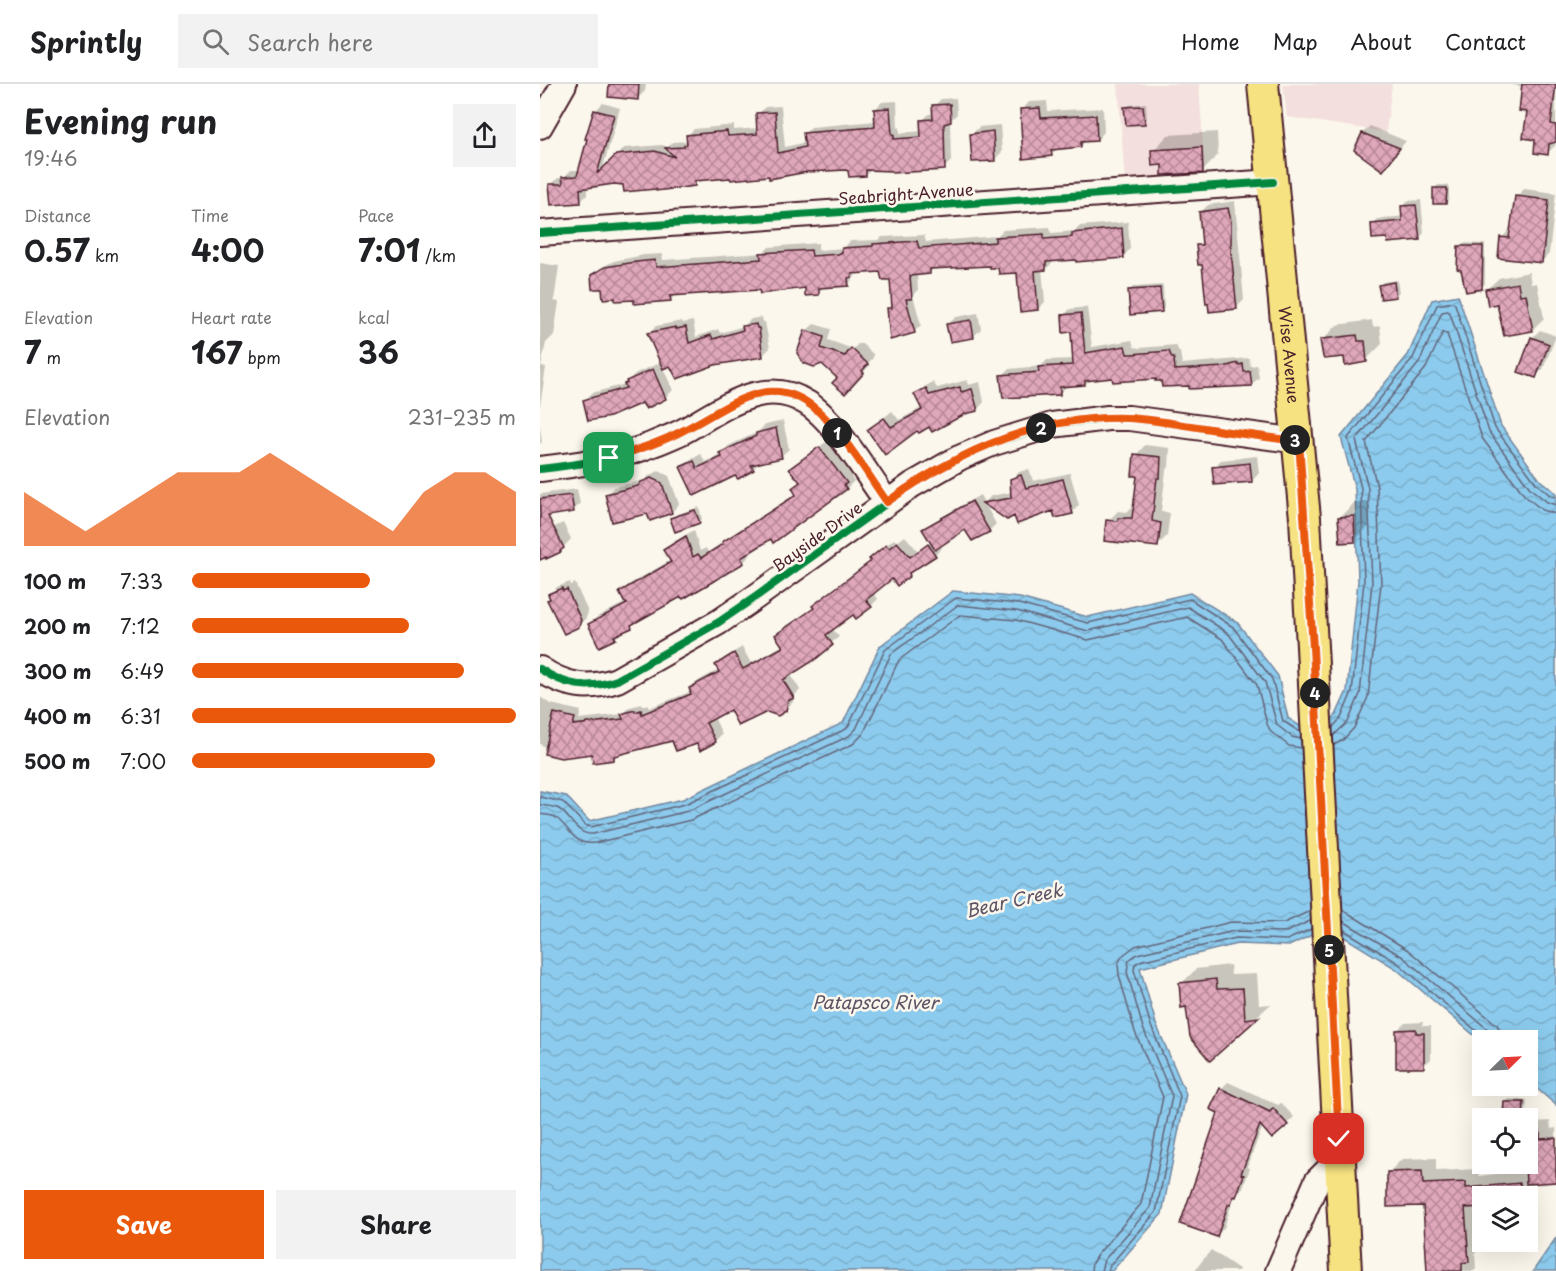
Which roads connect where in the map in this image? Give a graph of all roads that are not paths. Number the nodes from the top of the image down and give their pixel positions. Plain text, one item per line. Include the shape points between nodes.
1 (564, 84) edge
2 (1263, 84) edge
3 (540, 126) edge
4 (1273, 182) junction
5 (540, 233) edge
6 (1299, 441) junction
7 (540, 469) edge
8 (887, 502) junction
9 (540, 669) edge
10 (1341, 1166) junction
11 (1278, 1271) edge
12 (1346, 1271) edge

1 - 3 street
2 - 4 main road, Wise Avenue
4 - 5 street, Seabright Avenue
4 - 6 main road, Wise Avenue
6 - 8 street, Bayside Drive via 1129,418 1069,423 1035,429 976,450 932,472
6 - 10 main road, Wise Avenue
7 - 8 street via 590,463 644,448 737,400 773,393 796,397 818,410
8 - 9 street, Bayside Drive via 728,616 617,680 579,686 566,684
10 - 11 street via 1331,1167 1317,1181
10 - 12 main road, Wise Avenue

